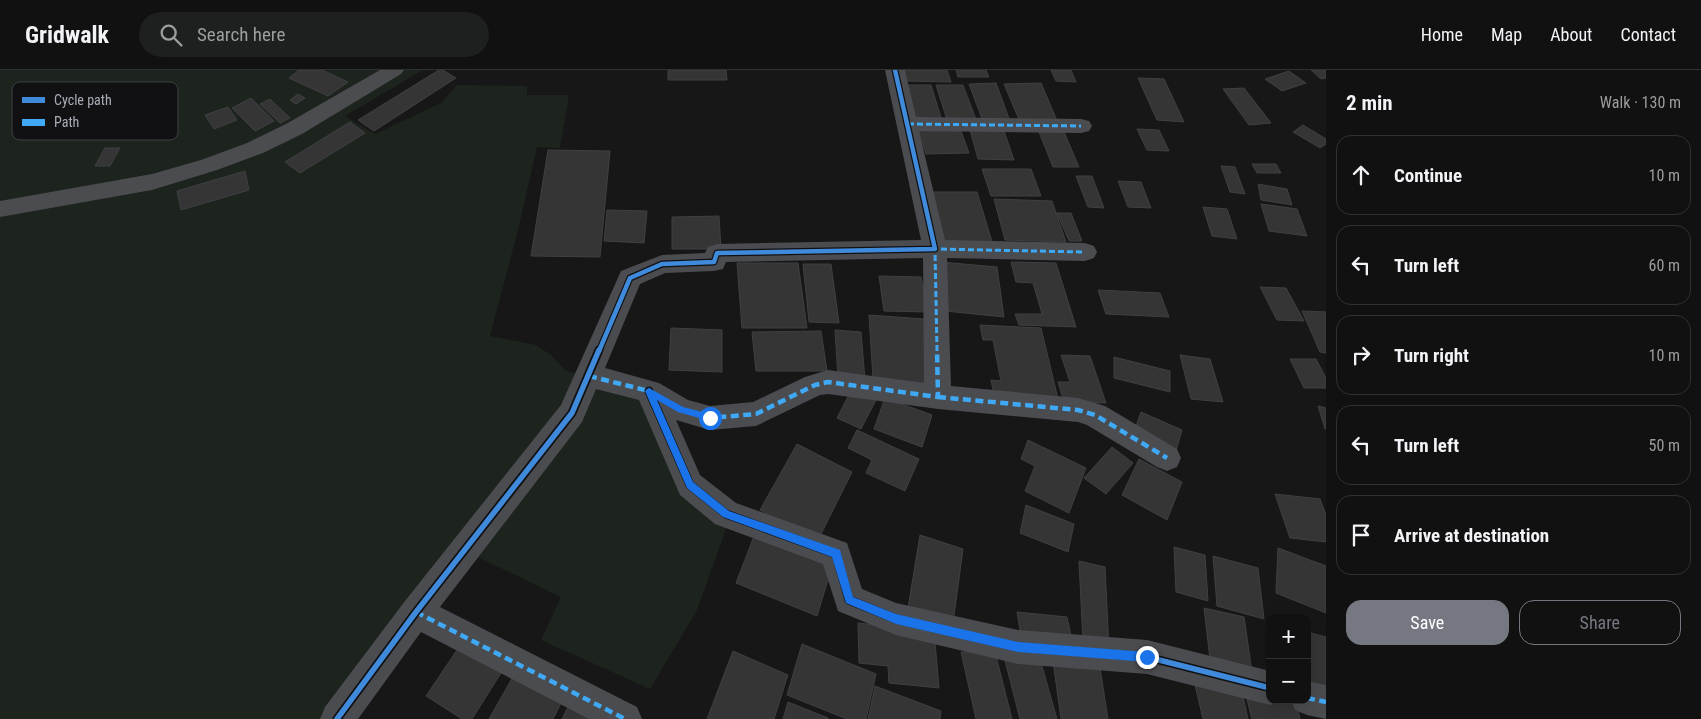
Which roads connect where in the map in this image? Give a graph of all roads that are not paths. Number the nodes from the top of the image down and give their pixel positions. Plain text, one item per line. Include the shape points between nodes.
1 (394, 70) edge
2 (895, 70) edge
3 (908, 124) junction
4 (1081, 126) dead end
5 (0, 209) edge
6 (935, 249) junction
7 (1086, 252) dead end
8 (589, 376) junction
9 (649, 391) junction
10 (938, 397) junction
11 (1167, 458) dead end
12 (416, 612) junction
13 (1266, 687) edge
14 (1311, 699) edge
15 (1326, 702) edge
16 (337, 719) edge
17 (625, 719) edge

1 - 5 street via 294,129 209,165 152,182
2 - 3 street
3 - 4 street
3 - 6 street
6 - 7 street
6 - 8 street via 717,253 714,262 662,264 630,278
6 - 10 street
8 - 9 street
8 - 12 street via 572,413
9 - 10 street via 681,410 710,418 756,414 815,385 828,382
9 - 13 street via 690,485 726,514 836,554 849,600 896,619 1018,647 1147,657
10 - 11 street via 1078,410 1095,416
12 - 16 street
12 - 17 street
14 - 15 street

